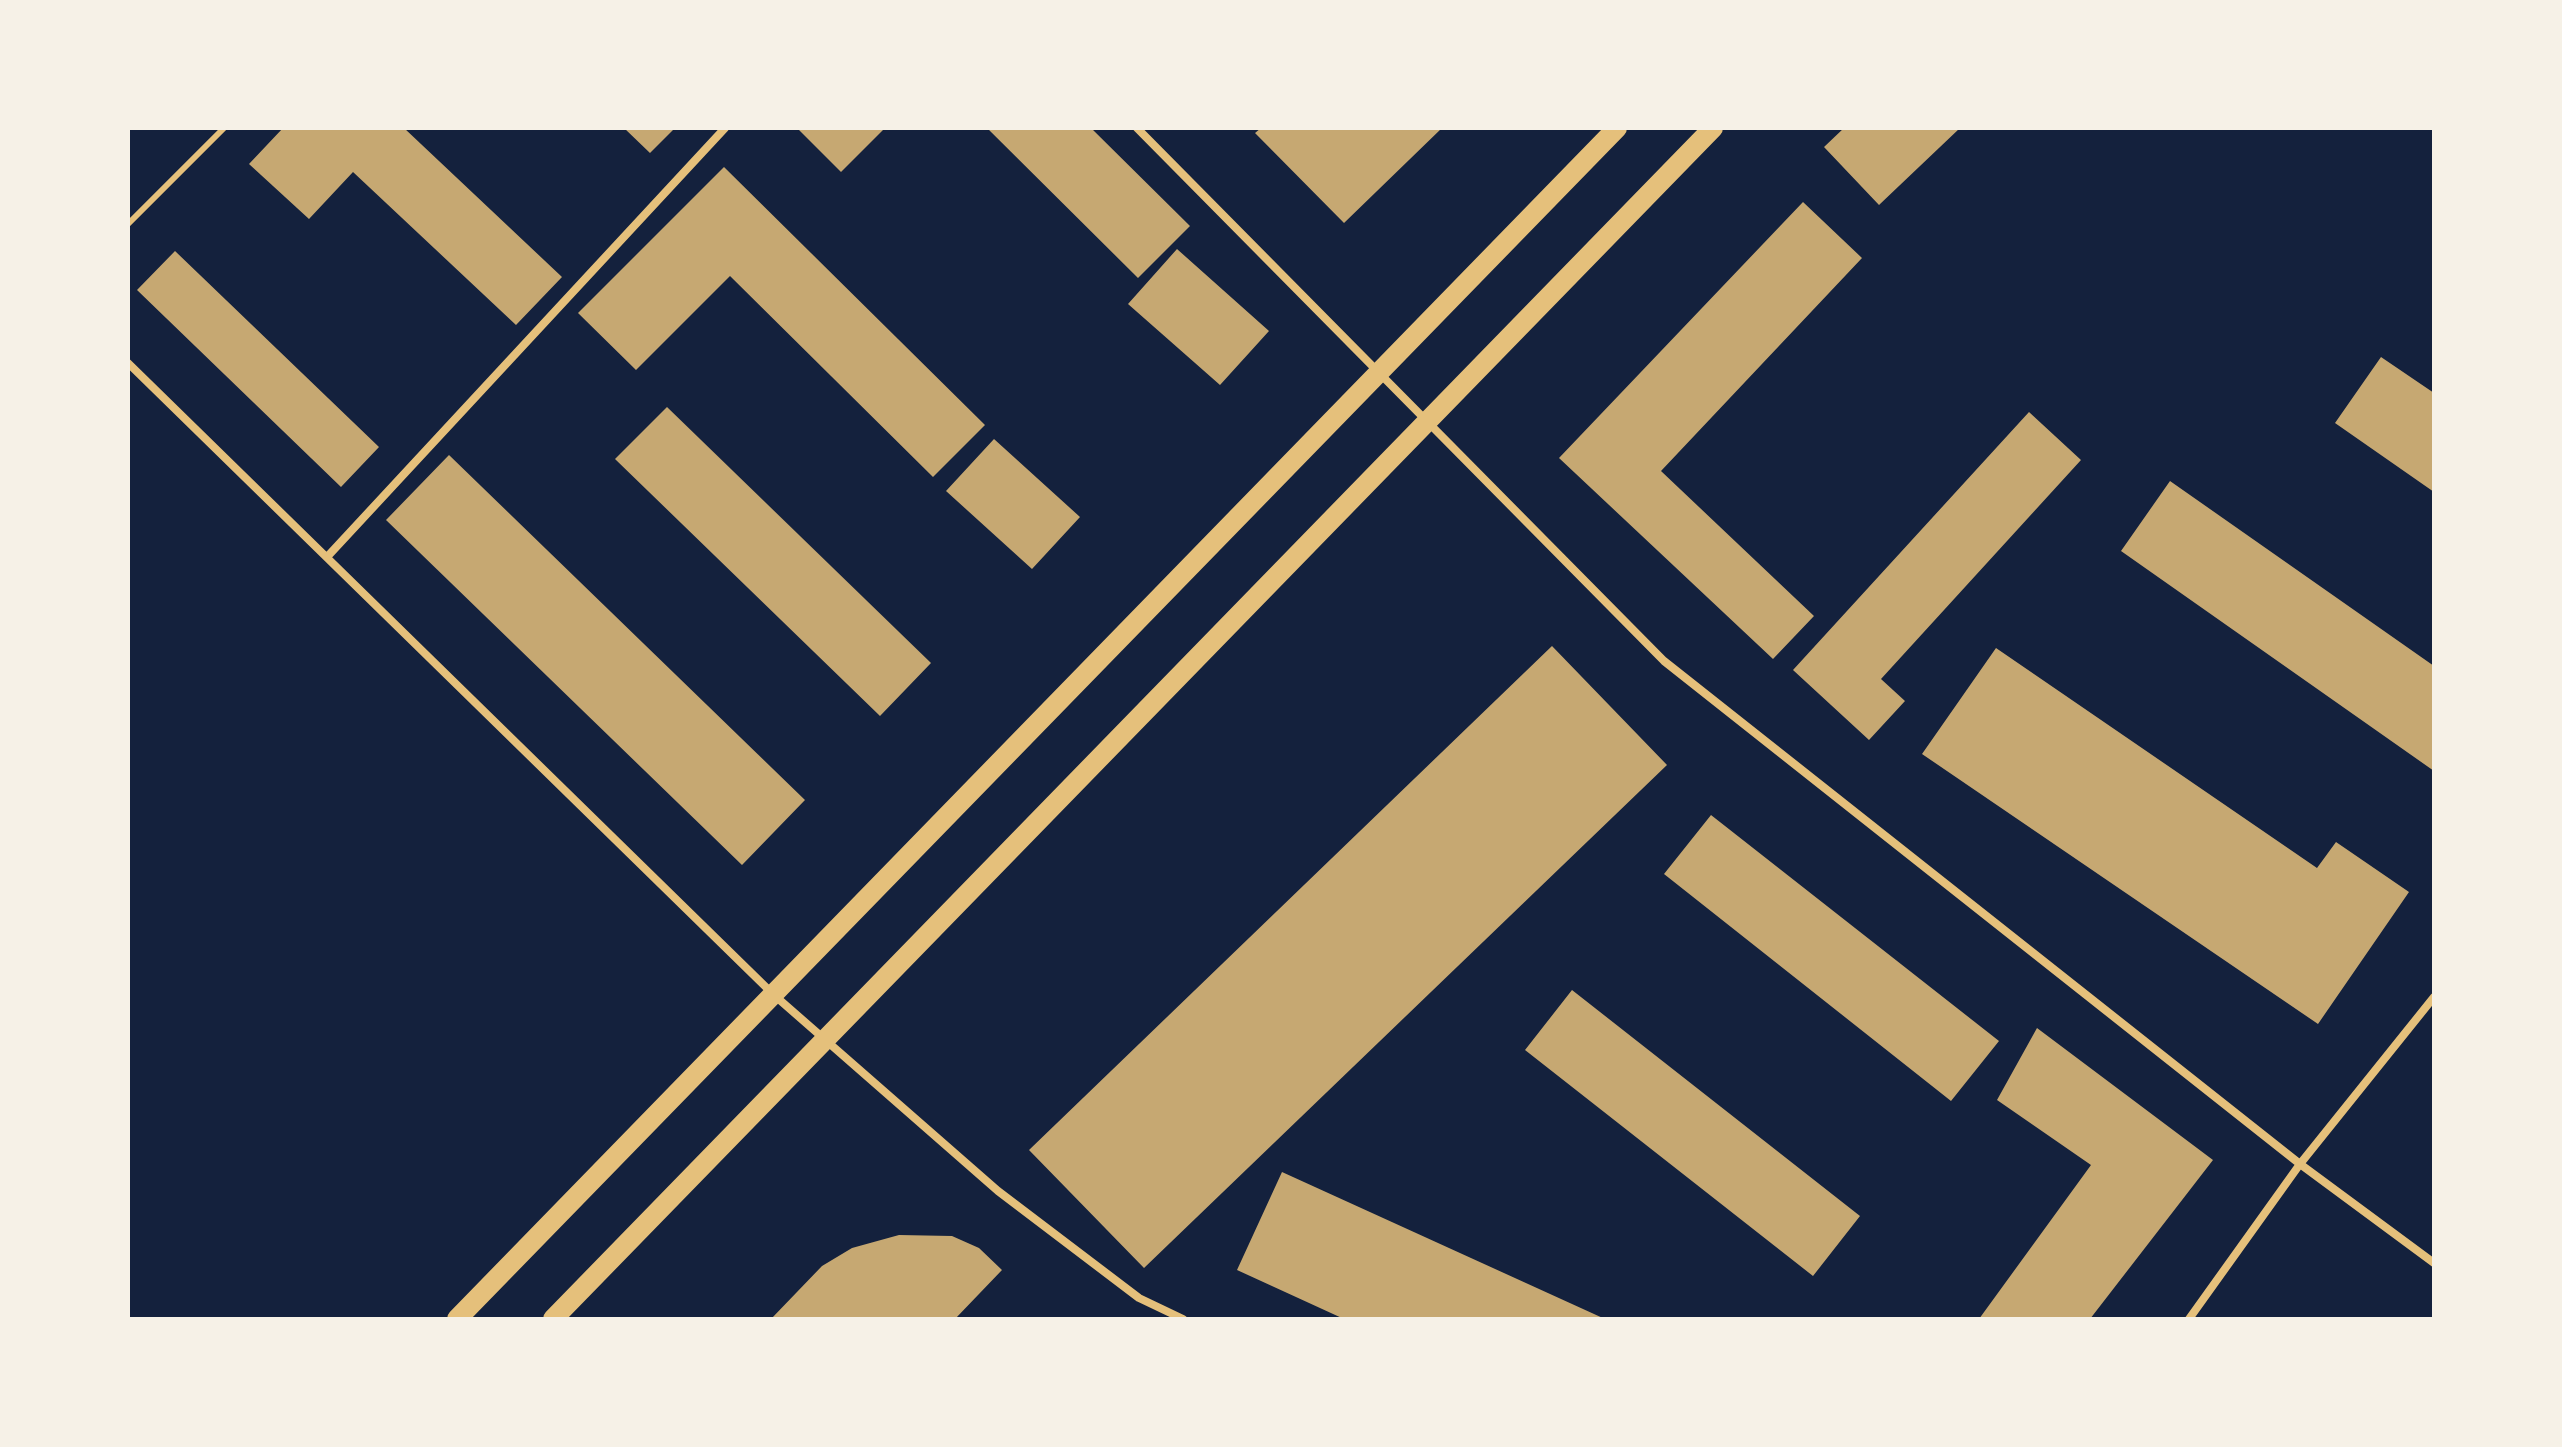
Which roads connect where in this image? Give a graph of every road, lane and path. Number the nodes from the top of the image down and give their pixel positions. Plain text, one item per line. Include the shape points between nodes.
1 (224, 128) edge
2 (725, 128) edge
3 (1137, 128) edge
4 (1617, 128) edge
5 (1713, 128) edge
6 (128, 224) edge
7 (128, 363) edge
8 (1381, 373) junction
9 (1428, 421) junction
10 (327, 557) junction
11 (774, 995) junction
12 (2434, 997) edge
13 (826, 1041) junction
14 (2300, 1164) junction
15 (2434, 1263) edge
16 (457, 1319) edge
17 (553, 1319) edge
18 (1183, 1319) edge
19 (2189, 1319) edge

1 - 6 lane
2 - 10 street
3 - 8 street
4 - 8 main road
5 - 9 main road
7 - 10 street
8 - 9 street
8 - 11 main road
9 - 13 main road
9 - 14 street via 1664,661
10 - 11 street
11 - 13 street
11 - 16 main road
12 - 14 street
13 - 17 main road
13 - 18 street via 998,1191 1139,1298
14 - 15 street
14 - 19 street

